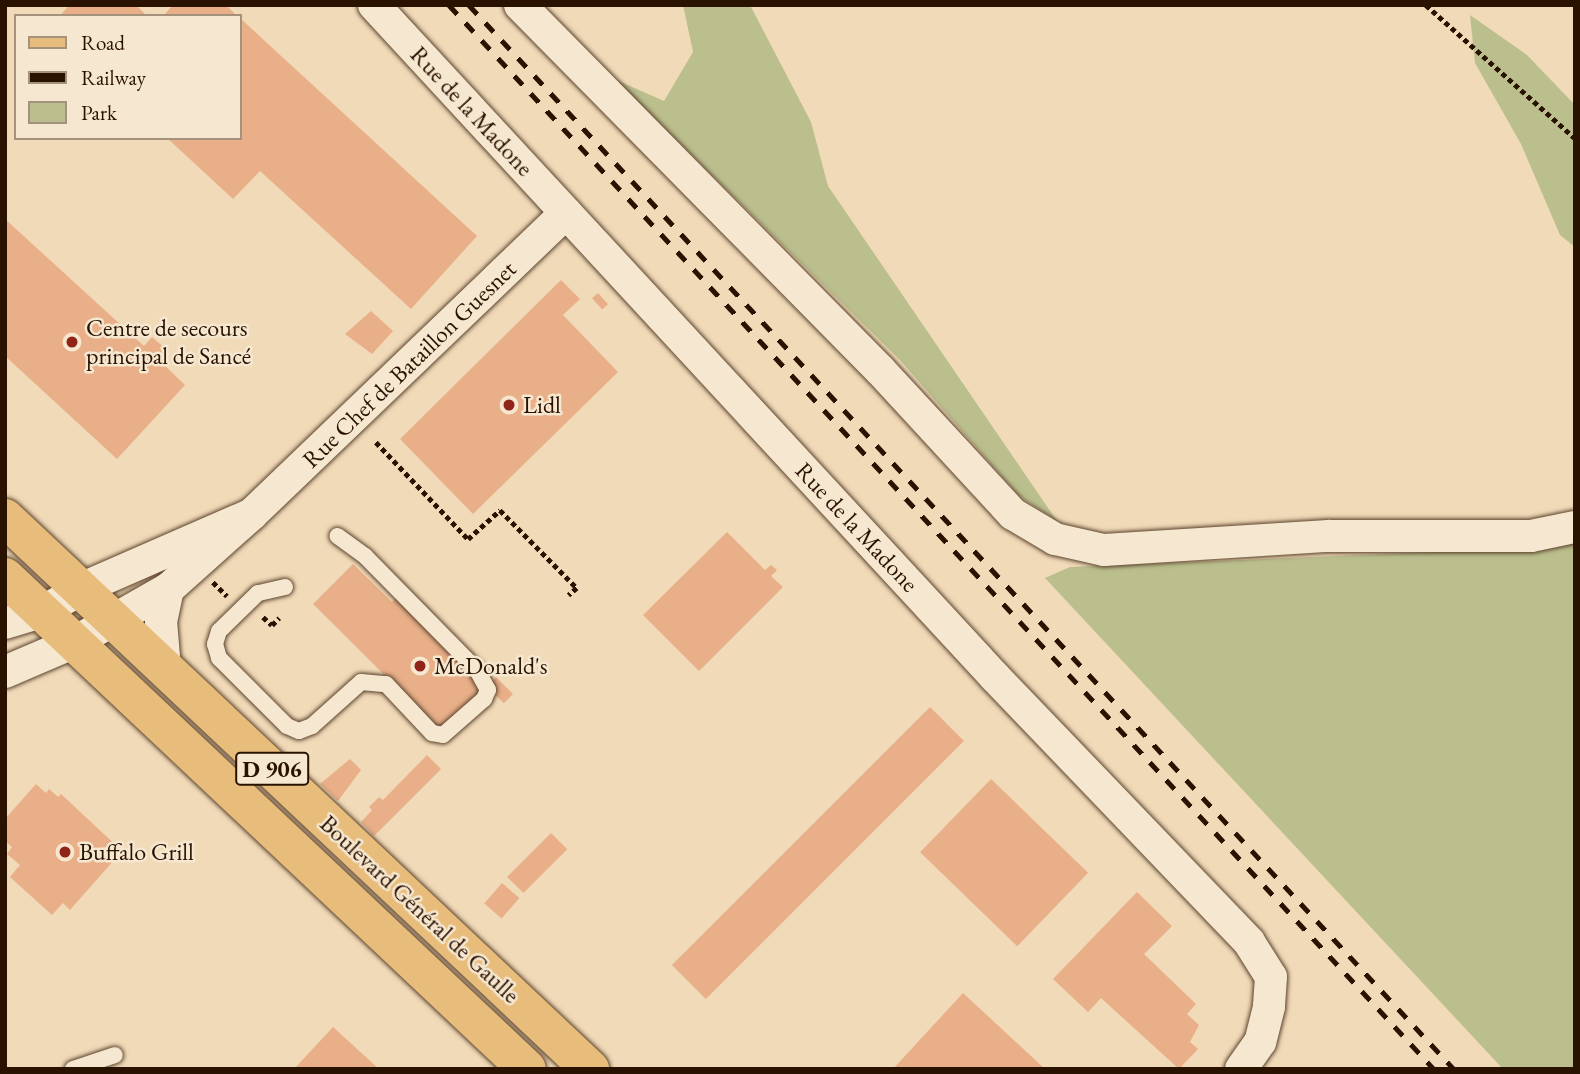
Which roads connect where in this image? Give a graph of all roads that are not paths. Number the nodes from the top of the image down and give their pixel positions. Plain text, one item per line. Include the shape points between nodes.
1 (374, 5) edge
2 (520, 5) edge
3 (566, 213) junction
4 (252, 514) junction
5 (5, 518) edge
6 (1575, 527) edge
7 (337, 536) dead end
8 (5, 577) edge
9 (285, 587) dead end
10 (83, 588) junction
11 (168, 589) junction
12 (42, 612) junction
13 (115, 619) junction
14 (5, 623) edge
15 (75, 642) junction
16 (165, 669) junction
17 (5, 672) edge
18 (115, 1055) dead end
19 (72, 1069) edge
20 (527, 1069) edge
21 (590, 1069) edge
22 (1241, 1069) edge

1 - 3 street, Rue de la Madone
2 - 6 street via 880,370 1013,514 1055,539 1104,550 1329,536 1531,536
3 - 4 street, Rue Chef de Bataillon Guesnet
3 - 22 street, Rue de la Madone via 995,677 1249,942 1270,977 1269,1007 1260,1042
4 - 10 street, Rue Chef de Bataillon Guesnet
4 - 11 street, Rue Chef de Bataillon Guesnet
5 - 10 main road, Boulevard Général de Gaulle / D 906
7 - 9 lane via 365,556 477,670 488,690 484,699 443,735 432,733 386,684 361,682 312,726 299,731 288,726 219,658 215,644 219,631 258,593
8 - 12 main road, Boulevard Général de Gaulle / D 906
10 - 12 street, Rue Chef de Bataillon Guesnet
10 - 13 main road, Boulevard Général de Gaulle / D 906
11 - 13 street, Rue Chef de Bataillon Guesnet
11 - 16 street via 161,621
12 - 14 street, Rue Chef de Bataillon Guesnet
12 - 15 main road, Boulevard Général de Gaulle / D 906
13 - 15 street, Rue Chef de Bataillon Guesnet
13 - 16 main road, Boulevard Général de Gaulle / D 906
15 - 17 street, Rue Chef de Bataillon Guesnet
15 - 20 main road, Boulevard Général de Gaulle / D 906
16 - 21 main road, Boulevard Général de Gaulle / D 906
18 - 19 lane

